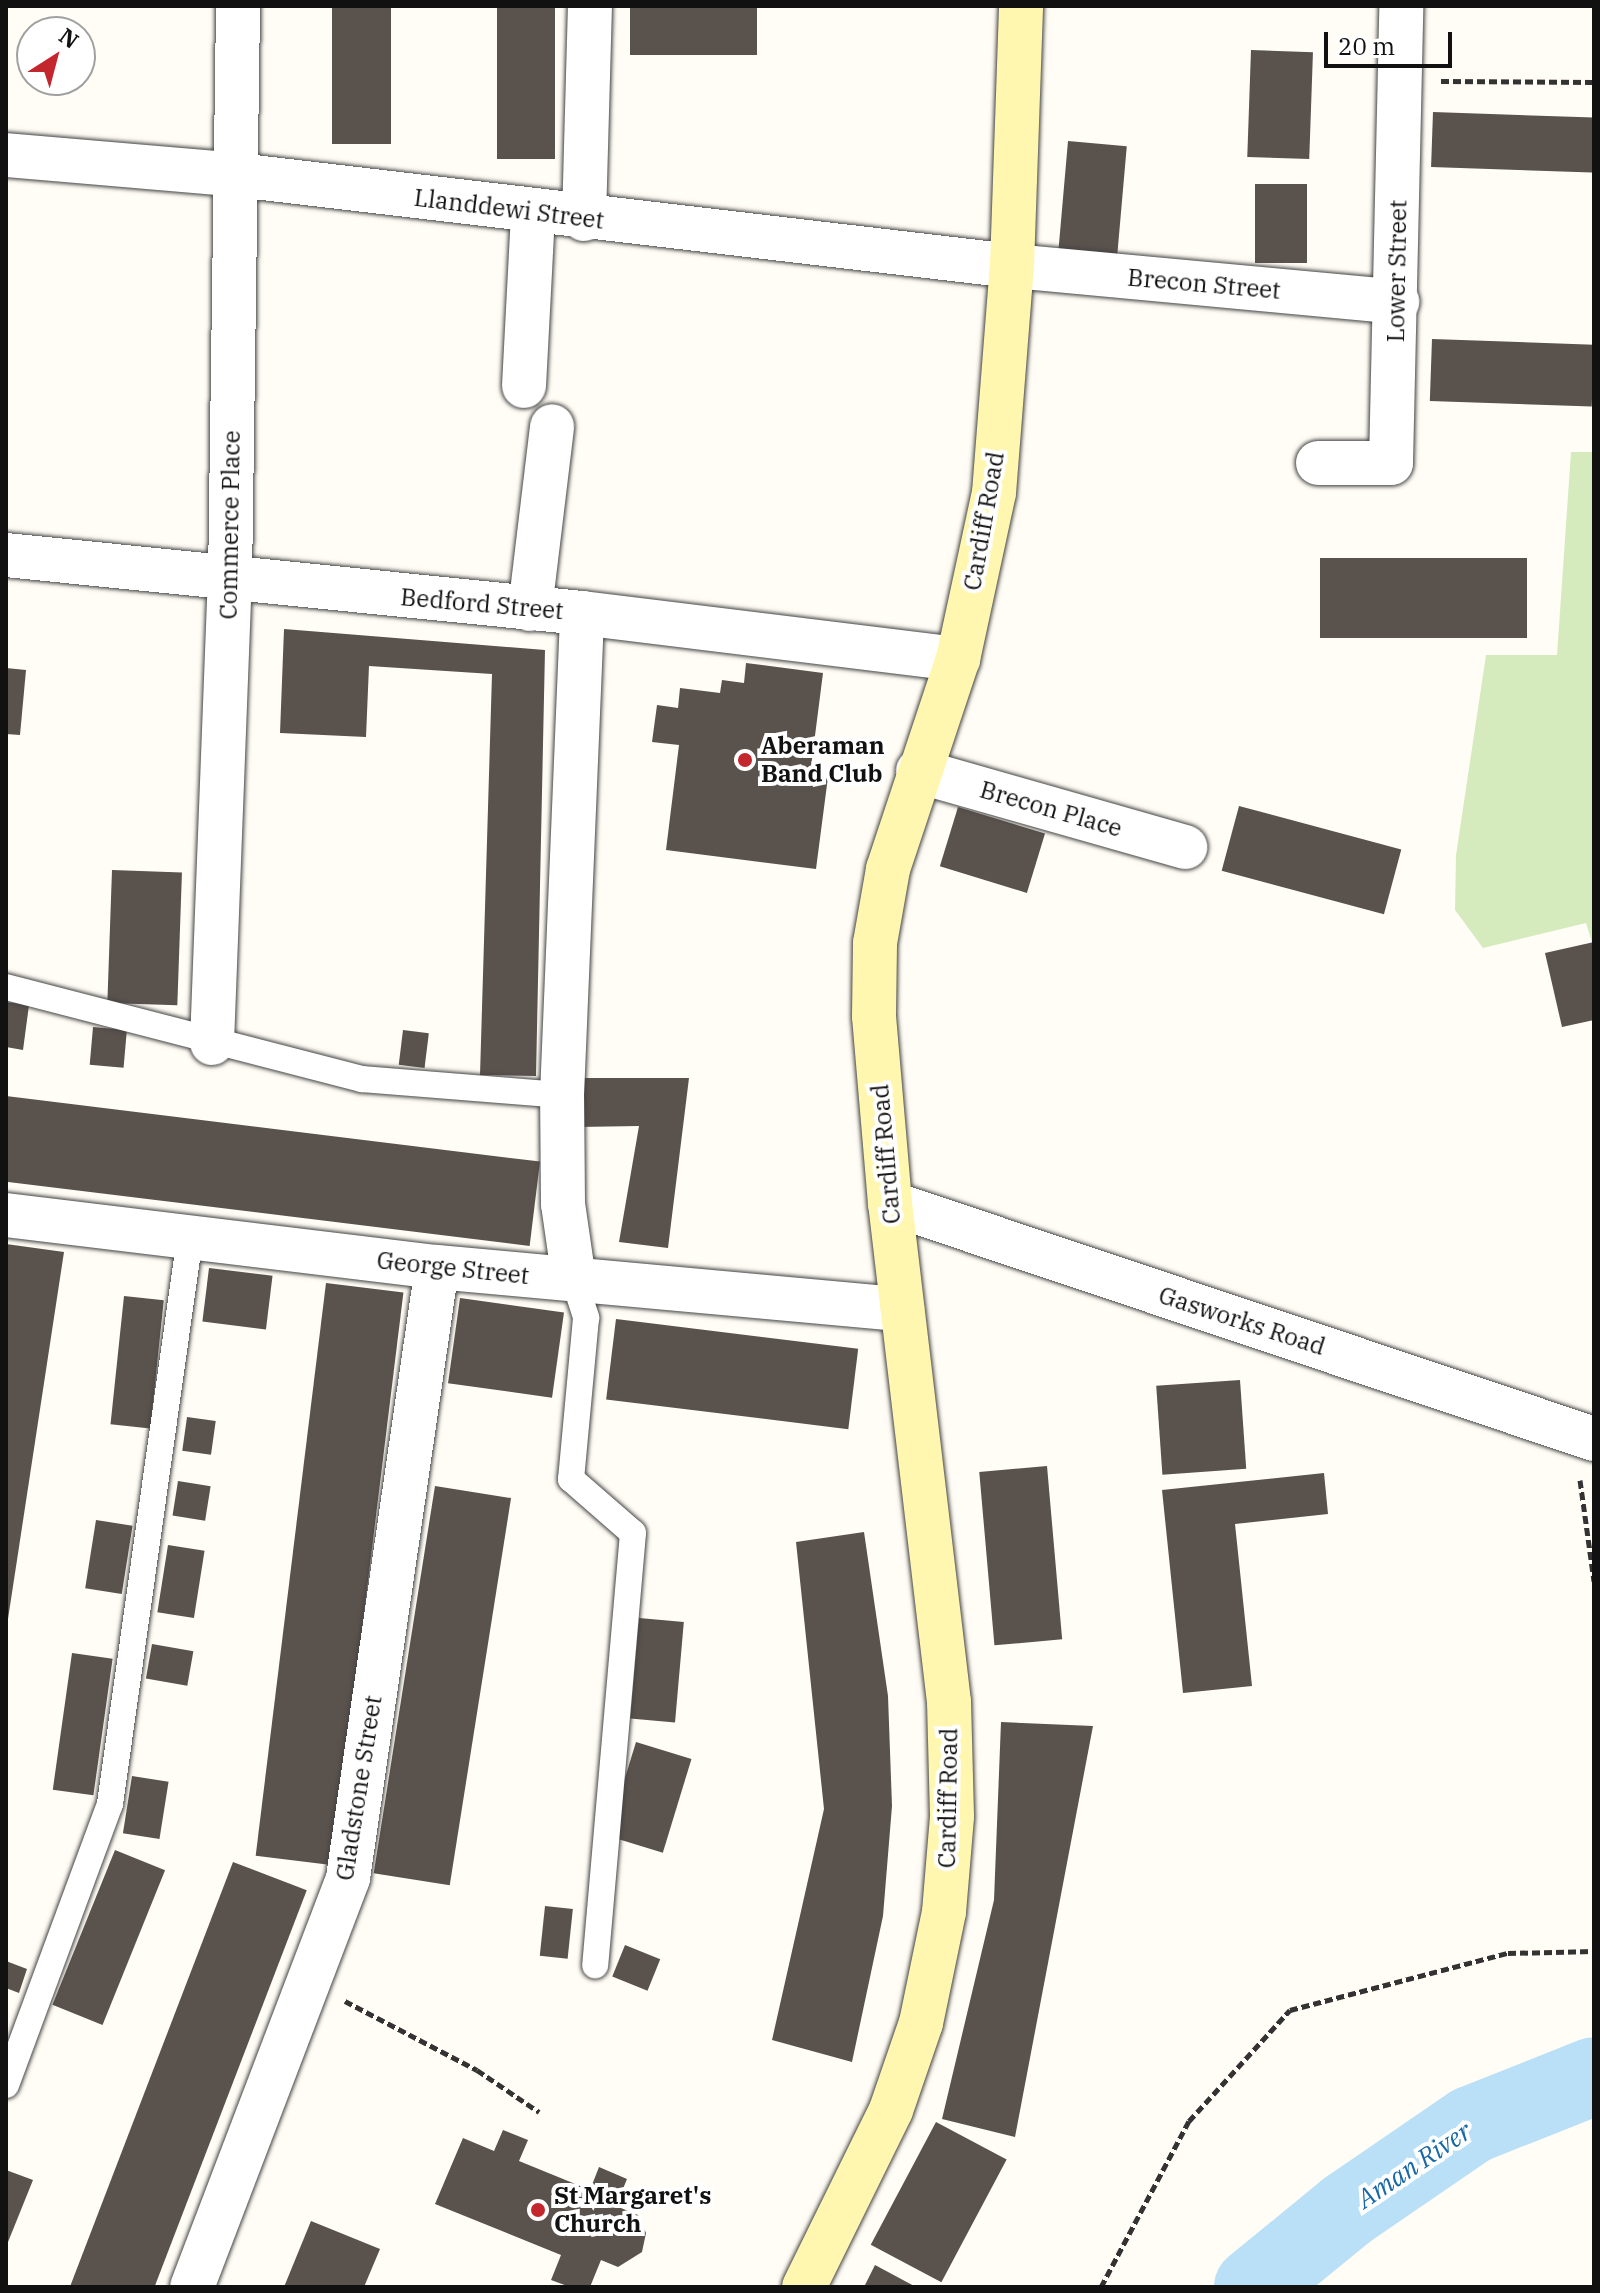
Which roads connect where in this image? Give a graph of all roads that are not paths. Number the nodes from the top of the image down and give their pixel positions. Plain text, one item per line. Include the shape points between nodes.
1 (238, 6) edge
2 (590, 6) edge
3 (1021, 6) edge
4 (1401, 6) edge
5 (6, 155) edge
6 (237, 175) junction
7 (533, 213) junction
8 (584, 219) junction
9 (1012, 266) junction
10 (1397, 302) junction
11 (524, 386) dead end
12 (552, 426) dead end
13 (1318, 463) dead end
14 (6, 555) edge
15 (230, 581) junction
16 (530, 609) junction
17 (582, 613) junction
18 (958, 659) junction
19 (918, 771) junction
20 (1185, 847) dead end
21 (6, 987) edge
22 (212, 1043) junction
23 (562, 1095) junction
24 (890, 1203) junction
25 (6, 1215) edge
26 (190, 1237) junction
27 (437, 1267) junction
28 (574, 1280) junction
29 (902, 1309) junction
30 (1594, 1439) edge
31 (595, 1965) dead end
32 (6, 2085) edge
33 (192, 2287) edge
34 (804, 2287) edge

1 - 6 street, Commerce Place
2 - 8 street
3 - 9 main road, Cardiff Road
4 - 10 street, Lower Street
5 - 6 street, Llanddewi Street
6 - 7 street, Llanddewi Street
6 - 15 street, Commerce Place
7 - 8 street, Llanddewi Street
7 - 11 street
8 - 9 street, Llanddewi Street
9 - 10 street, Brecon Street
9 - 18 main road, Cardiff Road via 994,493
10 - 13 street, Lower Street via 1391,463
12 - 16 street
14 - 15 street, Bedford Street
15 - 16 street, Bedford Street
15 - 22 street, Commerce Place
16 - 17 street, Bedford Street
17 - 18 street, Bedford Street
17 - 23 street
18 - 19 main road, Cardiff Road
19 - 20 street, Brecon Place
19 - 24 main road, Cardiff Road via 888,869 875,943 874,1016
21 - 22 lane
22 - 23 lane via 362,1079
23 - 28 street via 563,1204
24 - 29 main road, Cardiff Road
24 - 30 street, Gasworks Road
25 - 26 street, George Street
26 - 27 street, George Street
26 - 32 lane via 110,1804
27 - 28 street, George Street
27 - 33 street, Gladstone Street via 348,1878
28 - 29 street, George Street
28 - 31 lane via 586,1318 571,1479 633,1533
29 - 34 main road, Cardiff Road via 949,1702 952,1816 944,1912 921,2023 891,2110

